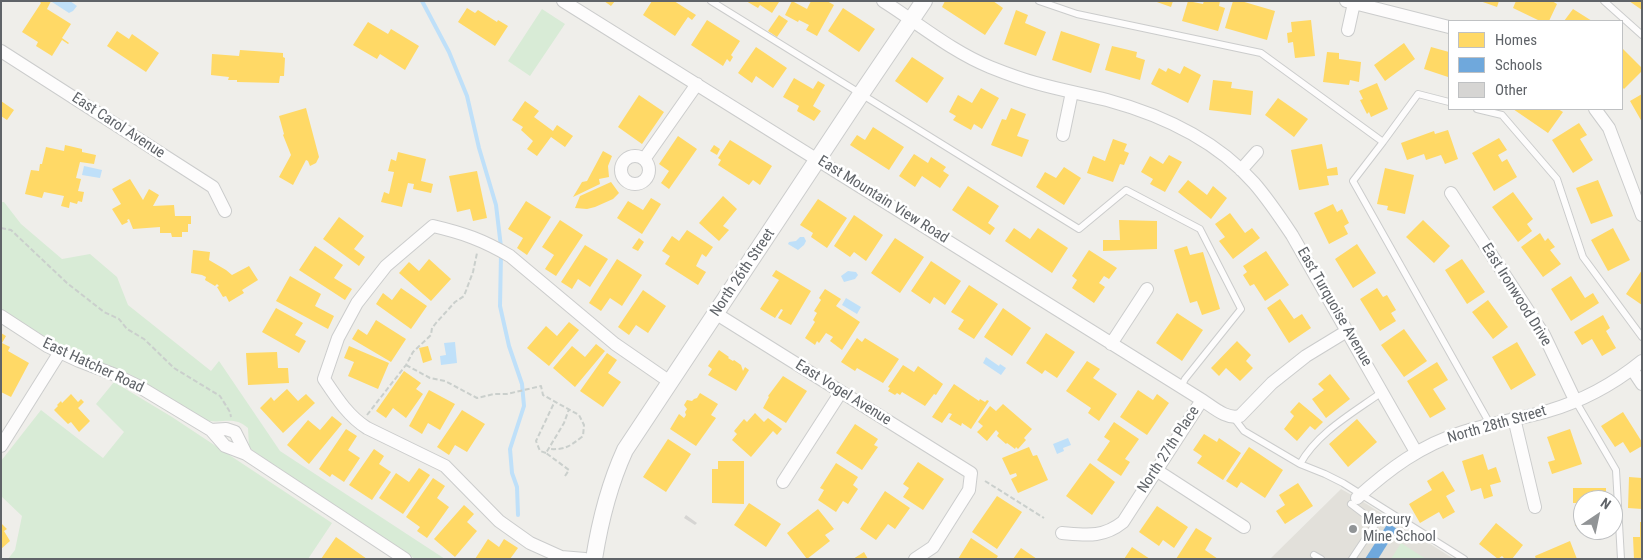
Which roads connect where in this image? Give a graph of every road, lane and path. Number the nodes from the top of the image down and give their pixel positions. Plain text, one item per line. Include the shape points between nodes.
1 (563, 1) edge
2 (711, 1) edge
3 (883, 1) edge
4 (924, 1) edge
5 (1039, 1) edge
6 (1604, 1) edge
7 (1350, 2) edge
8 (912, 20) junction
9 (1448, 27) edge
10 (1348, 30) dead end
11 (1642, 35) edge
12 (1, 50) edge
13 (697, 84) junction
14 (1072, 92) junction
15 (861, 94) junction
16 (1448, 102) edge
17 (1481, 110) edge
18 (1596, 110) edge
19 (1063, 135) dead end
20 (1383, 142) junction
21 (1257, 152) dead end
22 (645, 158) dead end
23 (818, 160) junction
24 (1240, 170) junction
25 (1451, 193) dead end
26 (225, 211) dead end
27 (1642, 215) edge
28 (1, 228) edge
29 (486, 242) junction
30 (1146, 289) dead end
31 (715, 313) junction
32 (1, 316) edge
33 (1347, 331) junction
34 (1642, 337) edge
35 (1111, 344) junction
36 (60, 352) junction
37 (1642, 361) edge
38 (406, 365) junction
39 (1632, 369) junction
40 (670, 382) junction
41 (1642, 384) edge
42 (1181, 387) junction
43 (841, 392) junction
44 (1382, 392) junction
45 (1202, 400) junction
46 (1575, 400) junction
47 (554, 402) junction
48 (569, 409) junction
49 (364, 418) dead end
50 (1234, 418) junction
51 (1514, 418) junction
52 (1490, 424) junction
53 (211, 430) junction
54 (236, 432) junction
55 (1, 446) edge
56 (549, 449) junction
57 (1416, 452) junction
58 (546, 453) junction
59 (246, 454) junction
60 (1300, 464) junction
61 (1156, 470) junction
62 (565, 476) dead end
63 (985, 481) dead end
64 (783, 482) dead end
65 (1357, 499) junction
66 (1535, 507) dead end
67 (1044, 518) dead end
68 (1244, 527) dead end
69 (1062, 533) dead end
70 (1314, 554) dead end
71 (559, 558) edge
72 (405, 559) edge
73 (585, 559) edge
74 (594, 559) edge
75 (915, 559) edge
76 (1321, 559) edge
77 (1352, 559) edge
78 (1464, 559) edge
79 (1621, 559) edge

1 - 13 street, East Mountain View Road
2 - 15 lane
3 - 8 street, East Turquoise Avenue
4 - 8 street, North 26th Street
5 - 20 lane via 1078,14 1261,53
6 - 11 lane
7 - 9 street
7 - 10 street
8 - 14 street, East Turquoise Avenue via 988,66 1034,83
8 - 15 street, North 26th Street
12 - 26 street, East Carol Avenue via 213,187
13 - 22 street
13 - 23 street, East Mountain View Road
14 - 19 street
14 - 24 street, East Turquoise Avenue via 1139,110 1175,124 1215,149
15 - 23 street, North 26th Street
15 - 42 lane via 1079,229 1126,190 1200,229 1241,309
16 - 20 lane via 1418,94
17 - 34 lane via 1502,115 1557,179 1583,257
18 - 27 street via 1609,128
20 - 52 lane via 1354,181
21 - 24 street
23 - 31 street, North 26th Street
23 - 35 street, East Mountain View Road
24 - 33 street, East Turquoise Avenue via 1272,205 1292,235
25 - 46 street, East Ironwood Drive via 1544,335
28 - 54 path via 11,230 67,283 104,312 119,319 174,368 220,396 230,412
29 - 38 path via 464,296 436,323 431,335 413,352
29 - 40 street via 510,256 615,344
29 - 71 street via 433,226 386,266 357,303 338,338 324,378 360,424 445,466 499,520 530,543
30 - 35 street
31 - 40 street, North 26th Street
31 - 43 street, East Vogel Avenue
32 - 36 street, East Hatcher Road
33 - 44 street, East Turquoise Avenue
33 - 50 street via 1306,356 1245,412
35 - 42 street, East Mountain View Road
36 - 53 street, East Hatcher Road via 138,386
36 - 55 street
37 - 39 street, North 28th Street
38 - 47 path via 477,398 541,386 543,395
38 - 49 path
39 - 41 street
39 - 46 street, North 28th Street via 1604,388
40 - 74 street, North 26th Street via 625,450 617,468 601,517
42 - 45 street, East Mountain View Road
43 - 64 street
43 - 75 street, East Vogel Avenue via 971,474 969,490 933,547
44 - 57 street, East Turquoise Avenue
44 - 60 lane via 1327,433
45 - 50 street, North 27th Place
45 - 61 street, North 27th Place
46 - 51 street, North 28th Street
46 - 79 lane via 1616,470
47 - 48 path
47 - 58 path via 536,441 540,451
48 - 56 path
48 - 56 path via 579,415 584,425 583,436 561,450
50 - 60 lane via 1244,431
51 - 52 street, North 28th Street
51 - 66 street
52 - 57 street, North 28th Street
53 - 54 street, East Hatcher Road
53 - 59 street, East Hatcher Road via 225,446
54 - 59 street
56 - 58 path
57 - 65 street, North 28th Street via 1381,476
58 - 62 path via 569,470
59 - 72 street, East Hatcher Road
60 - 65 lane via 1325,474
61 - 68 street
61 - 69 street, North 27th Place via 1122,522 1112,531 1086,535
63 - 67 path
65 - 77 lane via 1376,523
65 - 78 lane
70 - 76 lane
71 - 73 street

